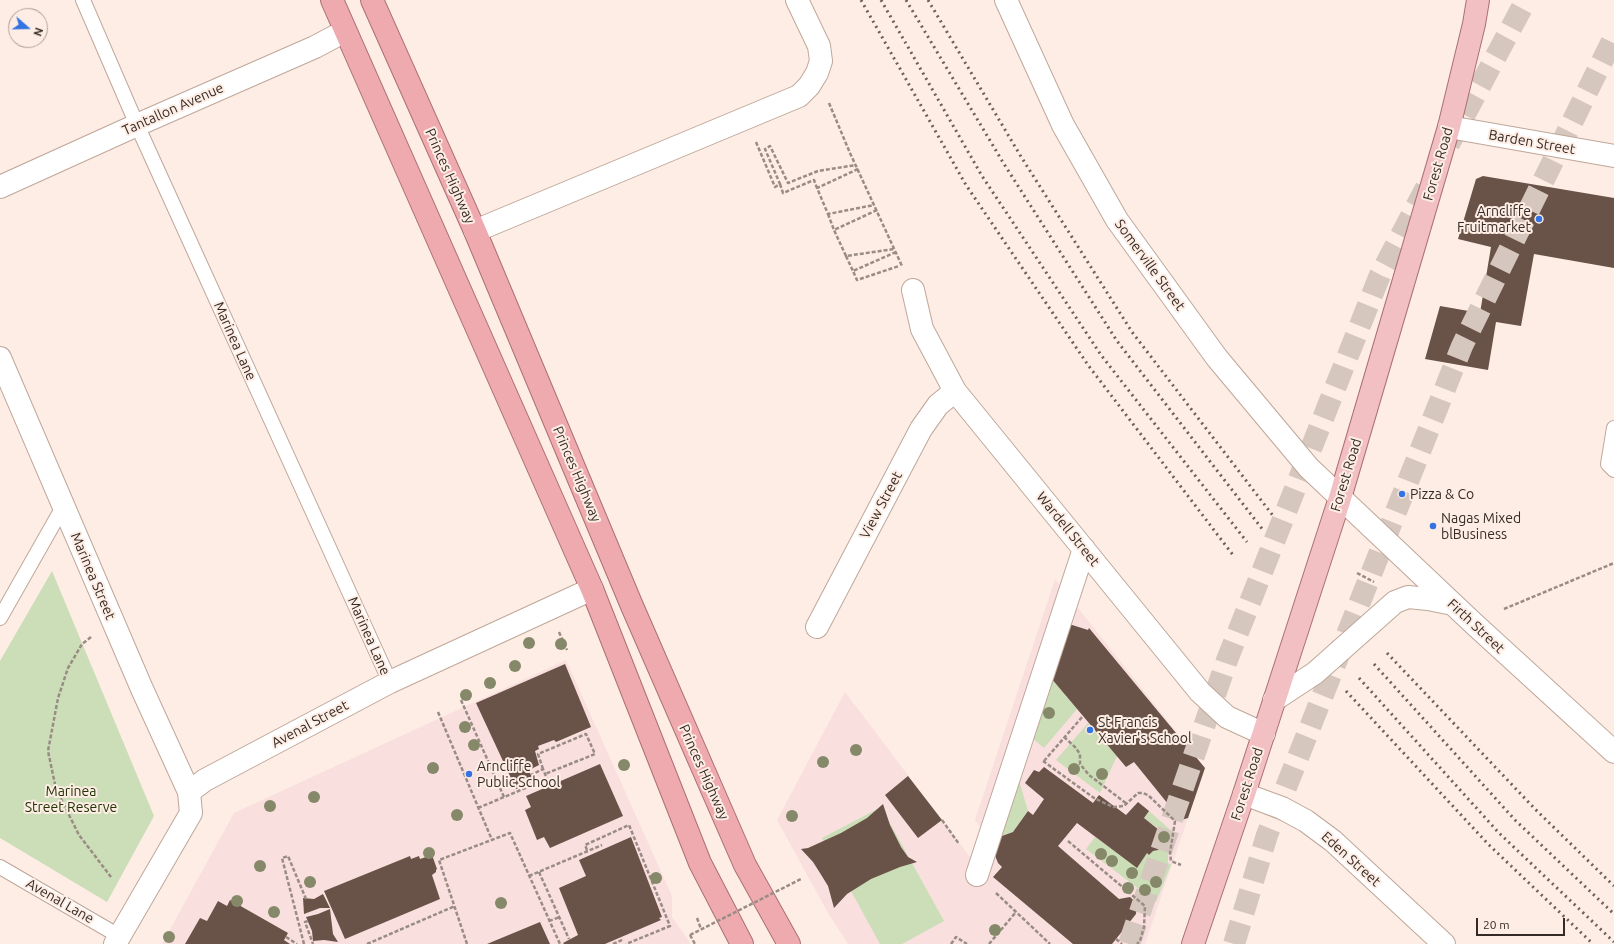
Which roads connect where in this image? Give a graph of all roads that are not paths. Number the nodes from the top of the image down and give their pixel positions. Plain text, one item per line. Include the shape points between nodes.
1 (83, 0) edge
2 (332, 0) edge
3 (372, 0) edge
4 (797, 0) edge
5 (1006, 0) edge
6 (1478, 0) edge
7 (345, 31) junction
8 (137, 125) junction
9 (1449, 127) junction
10 (1614, 156) edge
11 (0, 187) edge
12 (475, 231) junction
13 (913, 290) dead end
14 (0, 358) edge
15 (955, 391) junction
16 (1614, 428) edge
17 (1614, 470) edge
18 (1340, 498) junction
19 (63, 507) junction
20 (1084, 549) junction
21 (592, 589) junction
22 (1453, 604) junction
23 (0, 618) edge
24 (817, 627) dead end
25 (390, 682) junction
26 (1274, 700) junction
27 (1264, 734) junction
28 (1614, 752) edge
29 (189, 792) junction
30 (1244, 794) junction
31 (0, 867) edge
32 (977, 875) dead end
33 (117, 940) edge
34 (742, 944) edge
35 (789, 944) edge
36 (1193, 944) edge
37 (1444, 944) edge

1 - 8 lane, Marinea Lane
2 - 7 highway
3 - 12 highway, Princes Highway
4 - 12 street via 819,46 821,61 817,74 799,96
5 - 18 street, Somerville Street via 1063,126 1117,220 1216,358 1300,459
6 - 9 main road, Forest Road
7 - 8 street, Tantallon Avenue via 315,47
7 - 21 highway
8 - 11 street, Tantallon Avenue
8 - 25 lane, Marinea Lane
9 - 10 street, Barden Street
9 - 18 main road, Forest Road
12 - 35 highway, Princes Highway via 632,606 742,858
13 - 15 street, Wardell Street via 922,329
14 - 19 street, Marinea Street
15 - 20 street, Wardell Street
15 - 24 street, View Street via 938,405 920,429
16 - 17 lane via 1608,464
18 - 22 street, Firth Street
18 - 26 main road, Forest Road
19 - 23 lane
19 - 29 street, Marinea Street
20 - 27 street, Wardell Street via 1200,692 1227,717
20 - 32 street
21 - 25 street, Avenal Street
21 - 34 highway via 700,863
22 - 26 street via 1408,597 1395,602 1315,673
22 - 28 street, Firth Street
25 - 29 street, Avenal Street via 205,780
26 - 27 main road, Forest Road
27 - 30 main road, Forest Road
29 - 33 street via 191,813
30 - 36 main road, Forest Road
30 - 37 street, Eden Street via 1282,808 1306,821 1333,841
31 - 33 lane, Avenal Lane

